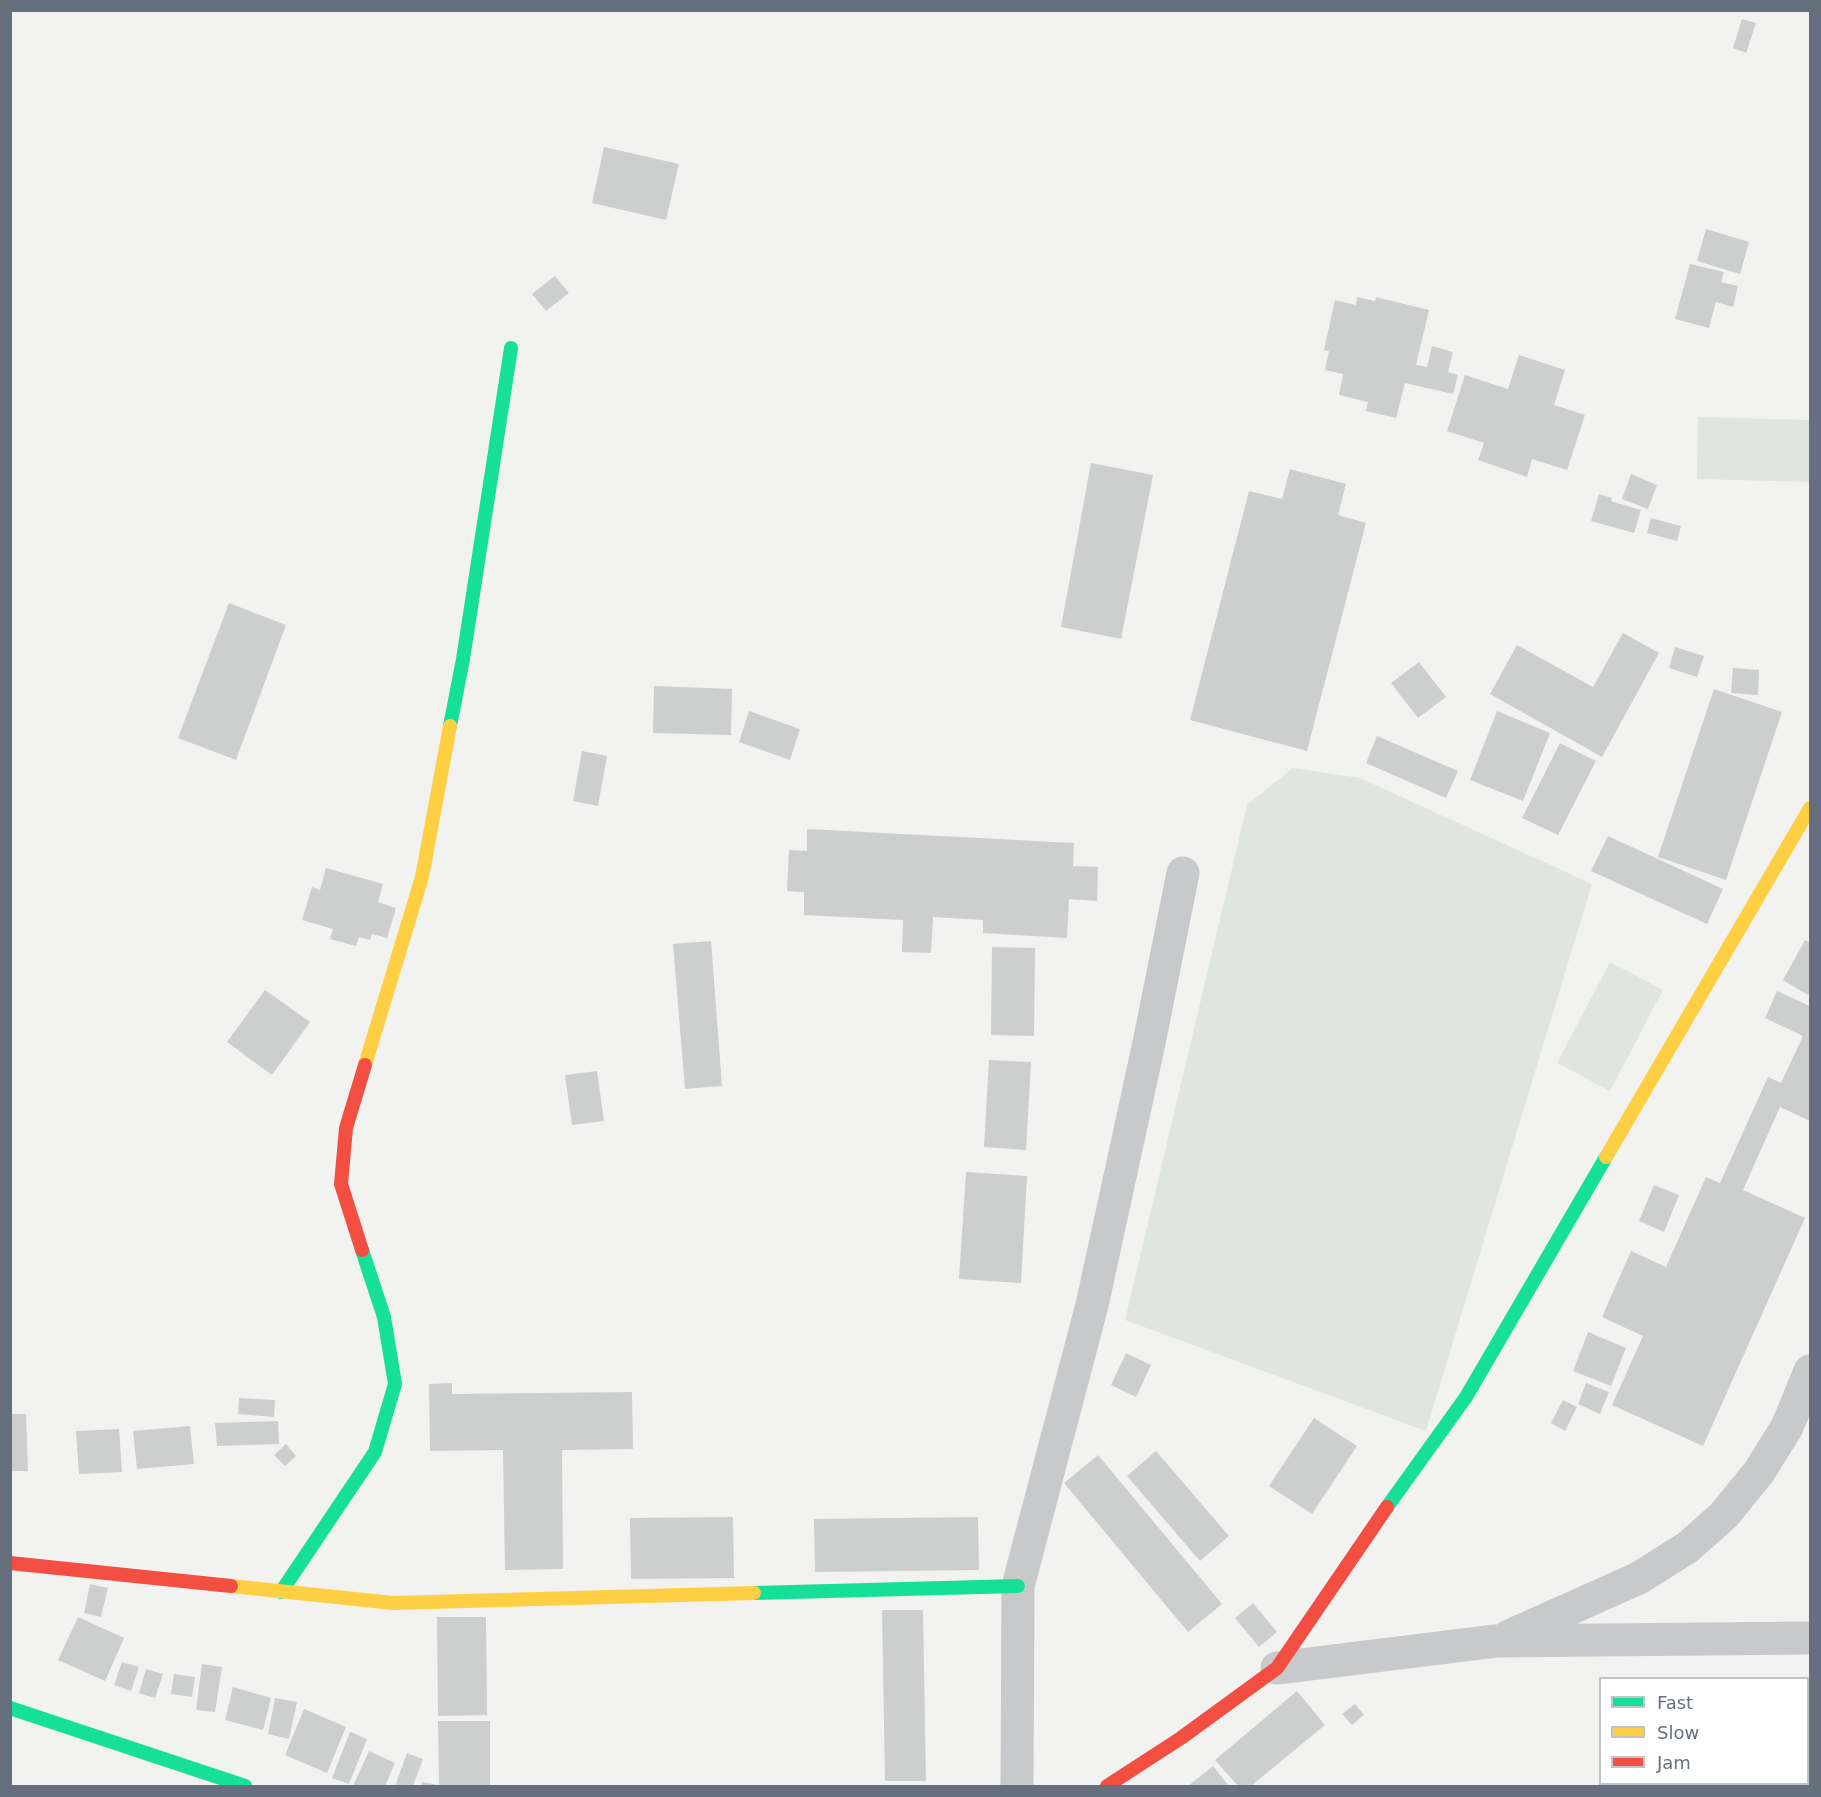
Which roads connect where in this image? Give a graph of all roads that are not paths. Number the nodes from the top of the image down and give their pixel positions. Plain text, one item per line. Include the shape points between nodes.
1 (510, 348) dead end
2 (1810, 808) edge
3 (1183, 873) dead end
4 (1810, 1371) edge
5 (10, 1563) edge
6 (1018, 1586) junction
7 (281, 1592) junction
8 (1810, 1638) edge
9 (1496, 1641) junction
10 (1277, 1668) junction
11 (10, 1708) edge
12 (245, 1786) edge
13 (1017, 1786) edge
14 (1107, 1786) edge

1 - 7 street via 463,659 422,877 346,1128 341,1184 384,1317 395,1384 375,1452
2 - 10 street via 1466,1397
3 - 6 street via 1092,1305
4 - 9 street via 1787,1427 1759,1472 1724,1515 1688,1547 1639,1578
5 - 7 street
6 - 7 street via 393,1604
6 - 13 street
8 - 9 street
9 - 10 street
10 - 14 street
11 - 12 street

